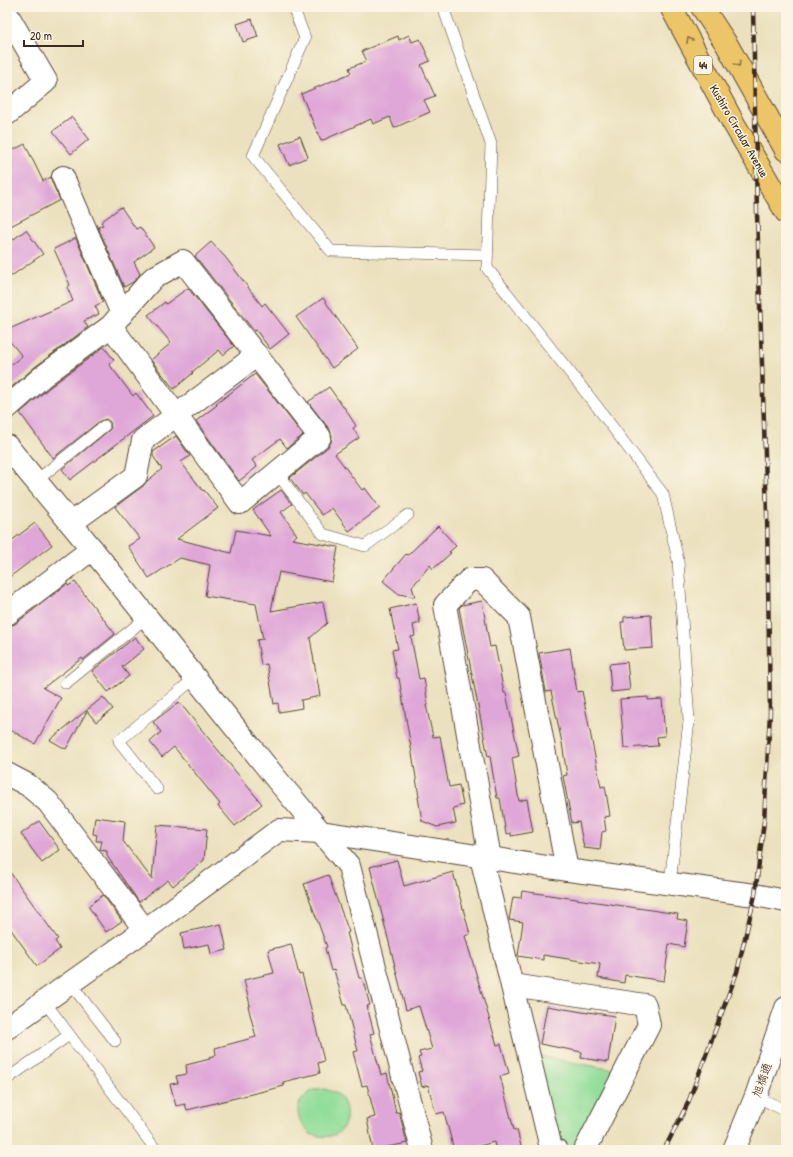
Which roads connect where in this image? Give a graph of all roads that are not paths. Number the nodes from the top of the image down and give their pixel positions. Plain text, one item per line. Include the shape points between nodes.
1 (294, 7) edge
2 (442, 7) edge
3 (671, 7) edge
4 (702, 7) edge
5 (7, 14) edge
6 (7, 114) edge
7 (786, 150) edge
8 (63, 177) dead end
9 (786, 212) edge
10 (487, 255) junction
11 (116, 320) junction
12 (257, 355) junction
13 (7, 408) edge
14 (176, 416) junction
15 (104, 426) dead end
16 (7, 446) edge
17 (277, 473) junction
18 (36, 481) junction
19 (408, 515) dead end
20 (71, 523) junction
21 (92, 549) junction
22 (7, 614) edge
23 (147, 617) junction
24 (195, 678) junction
25 (66, 683) dead end
26 (7, 774) edge
27 (157, 789) dead end
28 (321, 832) junction
29 (485, 858) junction
30 (567, 870) junction
31 (670, 883) junction
32 (786, 901) edge
33 (145, 930) junction
34 (70, 983) junction
35 (512, 985) junction
36 (44, 1001) junction
37 (786, 1008) edge
38 (7, 1028) edge
39 (69, 1035) junction
40 (781, 1037) edge
41 (115, 1041) dead end
42 (7, 1079) edge
43 (756, 1096) junction
44 (786, 1111) edge
45 (156, 1150) edge
46 (422, 1150) edge
47 (556, 1150) edge
48 (585, 1150) edge
49 (734, 1150) edge

1 - 10 lane via 305,38 253,156 331,252
2 - 10 lane via 491,144
9 -> 3 highway, Kushiro Circular Avenue / 44 via 734,124
4 -> 7 highway via 727,45
5 - 6 street via 46,81
8 - 11 street
10 - 31 lane via 487,268 663,494 678,560 689,721
11 - 12 street via 153,278 183,262
11 - 13 street via 42,377
11 - 14 street
12 - 14 street
12 - 17 street via 320,437
14 - 17 street via 240,503
14 - 20 street via 143,440 136,476
15 - 18 lane
16 - 18 street
17 - 19 lane via 323,534 365,546
18 - 20 street
20 - 21 street
21 - 22 street
21 - 23 street
23 - 24 street
23 - 25 lane
24 - 27 lane via 119,741
24 - 28 street
26 - 33 street via 28,785 48,802
28 - 29 street
28 - 33 street via 279,830
28 - 46 street via 349,866
29 - 30 street
29 - 30 street via 445,605 469,580 482,580 519,617
29 - 35 street
30 - 31 street
31 - 32 street
33 - 34 street
34 - 36 street
34 - 41 lane
35 - 47 street via 551,1148
35 - 48 street via 645,1005 649,1025
36 - 38 street
36 - 39 lane
37 - 40 street, 旭橋通
39 - 42 lane
39 - 45 lane
40 - 43 street, 旭橋通
43 - 44 lane
43 - 49 street, 旭橋通

